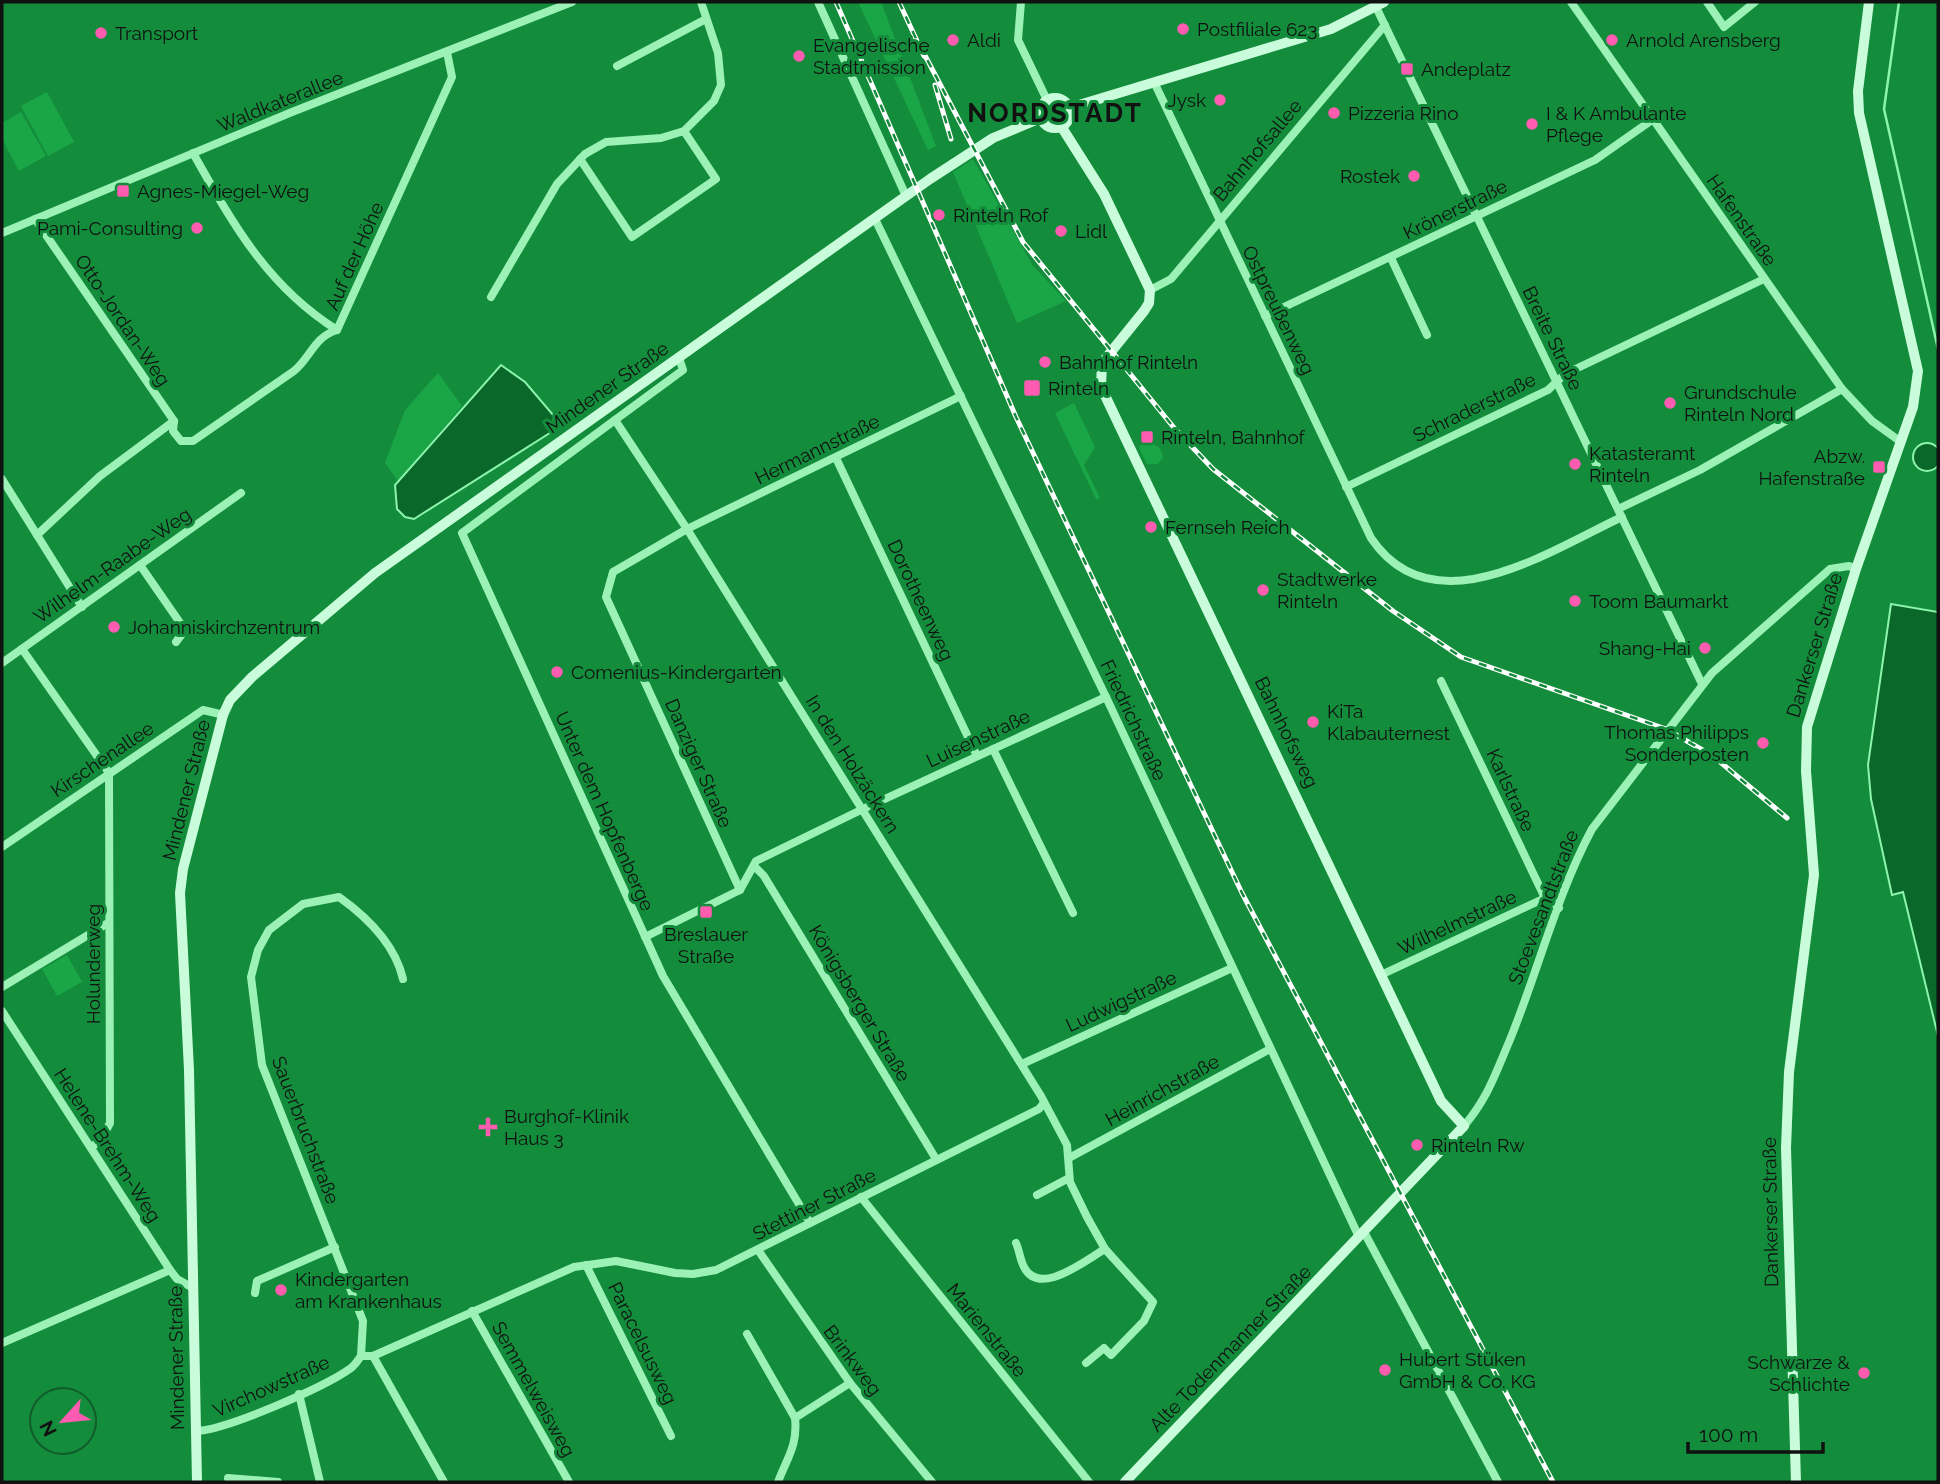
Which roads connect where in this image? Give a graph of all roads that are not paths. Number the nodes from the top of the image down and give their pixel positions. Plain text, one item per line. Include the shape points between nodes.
1 (572, 2) edge
2 (701, 2) edge
3 (818, 2) edge
4 (1021, 2) edge
5 (1571, 2) edge
6 (1707, 2) edge
7 (1755, 2) edge
8 (1869, 2) edge
9 (1380, 4) edge
10 (706, 19) junction
11 (1385, 25) junction
12 (447, 52) junction
13 (617, 66) dead end
14 (1154, 82) junction
15 (1047, 100) junction
16 (1069, 108) junction
17 (1041, 118) junction
18 (1652, 120) junction
19 (1061, 126) junction
20 (684, 131) junction
21 (193, 153) junction
22 (580, 159) junction
23 (906, 196) junction
24 (1478, 217) junction
25 (35, 219) junction
26 (875, 219) junction
27 (1220, 222) junction
28 (2, 233) edge
29 (1391, 258) junction
30 (1764, 279) junction
31 (1150, 290) junction
32 (491, 297) dead end
33 (1265, 316) junction
34 (337, 330) junction
35 (1427, 335) dead end
36 (679, 358) junction
37 (1556, 382) junction
38 (1842, 389) junction
39 (961, 396) junction
40 (615, 420) junction
41 (174, 421) junction
42 (181, 441) joint
43 (1901, 442) junction
44 (836, 458) junction
45 (2, 479) edge
46 (1346, 486) junction
47 (241, 493) dead end
48 (1620, 513) junction
49 (687, 529) junction
50 (37, 534) junction
51 (140, 565) junction
52 (1856, 569) junction
53 (82, 607) junction
54 (176, 642) dead end
55 (22, 649) junction
56 (2, 663) edge
57 (1441, 681) dead end
58 (1702, 684) junction
59 (1106, 697) junction
60 (224, 715) junction
61 (993, 749) junction
62 (977, 756) junction
63 (109, 773) junction
64 (863, 809) junction
65 (2, 847) edge
66 (754, 866) junction
67 (740, 890) junction
68 (1545, 898) junction
69 (1559, 908) junction
70 (1073, 913) dead end
71 (108, 923) junction
72 (645, 937) junction
73 (1232, 968) junction
74 (1383, 974) junction
75 (403, 979) dead end
76 (2, 987) edge
77 (2, 1011) edge
78 (1270, 1049) junction
79 (1022, 1064) junction
80 (1043, 1104) junction
81 (1464, 1126) junction
82 (91, 1148) junction
83 (1069, 1158) junction
84 (936, 1159) junction
85 (1069, 1178) junction
86 (1037, 1195) dead end
87 (860, 1198) junction
88 (808, 1222) junction
89 (1362, 1235) junction
90 (1016, 1243) dead end
91 (335, 1247) junction
92 (1105, 1249) junction
93 (758, 1250) junction
94 (586, 1265) junction
95 (170, 1270) junction
96 (193, 1289) junction
97 (255, 1293) dead end
98 (472, 1311) junction
99 (747, 1334) dead end
100 (2, 1343) edge
101 (361, 1356) junction
102 (373, 1356) junction
103 (1086, 1363) dead end
104 (850, 1384) junction
105 (299, 1394) junction
106 (795, 1418) junction
107 (195, 1431) junction
108 (671, 1436) dead end
109 (228, 1478) dead end
110 (198, 1482) edge
111 (278, 1482) edge
112 (320, 1482) edge
113 (444, 1482) edge
114 (569, 1482) edge
115 (778, 1482) edge
116 (932, 1482) edge
117 (1089, 1482) edge
118 (1125, 1482) edge
119 (1498, 1482) edge
120 (1796, 1482) edge

1 - 12 street, Waldkaterallee
2 - 10 street
3 - 23 street
4 - 15 street via 1018,40
5 - 18 street, Hafenstraße
6 - 7 street via 1724,27
8 - 43 main road, Dankerser Straße via 1859,113 1918,371 1913,407
9 - 11 street, Breite Straße
9 - 14 main road via 1331,29
10 - 13 street
10 - 20 street via 718,53 721,85 708,108
11 - 24 street, Breite Straße
11 - 27 street, Bahnhofsallee
12 - 21 street, Waldkaterallee
12 - 34 street, Auf der Höhe via 452,77
14 - 16 main road
14 - 27 street, Ostpreußenweg
15 - 16 main road via 1060,99
15 - 17 main road
16 - 19 main road via 1068,121
17 - 19 main road via 1052,128
17 - 23 main road, Mindener Straße via 993,138
18 - 24 street, Krönerstraße via 1595,160
18 - 30 street, Hafenstraße
19 - 31 main road via 1104,194
20 - 22 street via 661,138 606,142
20 - 22 street via 716,179 632,237
21 - 25 street, Waldkaterallee
21 - 34 street via 264,268 288,293
22 - 32 street via 557,184
23 - 26 main road, Mindener Straße
24 - 29 street, Krönerstraße
24 - 37 street, Breite Straße
25 - 28 street, Waldkaterallee
25 - 41 street, Otto-Jordan-Weg
26 - 36 main road, Mindener Straße
26 - 39 street, Friedrichstraße
27 - 31 street, Bahnhofsallee via 1171,279
27 - 33 street, Ostpreußenweg
29 - 33 street, Krönerstraße
29 - 35 street
30 - 37 street, Schraderstraße
30 - 38 street, Hafenstraße
31 - 74 main road, Bahnhofsweg via 1149,303 1111,349 1099,379
33 - 46 street, Ostpreußenweg
34 - 42 street, Auf der Höhe via 324,334 294,371 193,441
36 - 40 street via 684,370
36 - 60 main road, Mindener Straße via 356,588 251,677 230,700
37 - 46 street, Schraderstraße via 1548,390
37 - 48 street, Breite Straße
38 - 43 street, Hafenstraße via 1872,421
38 - 48 street
39 - 44 street, Hermannstraße
39 - 59 street, Friedrichstraße
40 - 49 street, In den Holzäckern
40 - 72 street, Unter dem Hopfenberge via 462,533
41 - 42 street, Otto-Jordan-Weg via 173,431
41 - 50 street via 100,476
43 - 52 main road, Dankerser Straße
44 - 49 street, Hermannstraße
44 - 62 street, Dorotheenweg
45 - 50 street
46 - 48 street, Ostpreußenweg via 1378,550 1413,574 1444,583 1490,577 1511,569
47 - 51 street, Wilhelm-Raabe-Weg
48 - 58 street, Breite Straße
49 - 64 street, In den Holzäckern
49 - 67 street, Danziger Straße via 613,572 606,597
50 - 53 street
51 - 53 street, Wilhelm-Raabe-Weg
51 - 54 street via 186,630
52 - 58 street, Stoevesandtstraße via 1830,569
52 - 120 main road, Dankerser Straße via 1806,737 1814,875 1789,1072 1786,1148
53 - 55 street, Wilhelm-Raabe-Weg
55 - 56 street, Wilhelm-Raabe-Weg
55 - 63 street
57 - 68 street, Karlstraße
58 - 69 street, Stoevesandtstraße via 1592,829 1578,853
59 - 61 street, Luisenstraße
59 - 73 street, Friedrichstraße
60 - 63 street, Kirschenallee via 203,710
60 - 96 main road, Mindener Straße via 180,893
61 - 62 street, Luisenstraße
61 - 70 street
62 - 64 street, Luisenstraße
63 - 65 street, Kirschenallee
63 - 71 street, Holunderweg
64 - 66 street via 756,861
64 - 79 street, In den Holzäckern
66 - 67 street
66 - 84 street, Königsberger Straße
67 - 72 street
68 - 69 street, Karlstraße
68 - 74 street, Wilhelmstraße
69 - 81 street, Stoevesandtstraße via 1484,1102
71 - 76 street
71 - 82 street, Holunderweg via 110,1123 103,1138
72 - 88 street, Unter dem Hopfenberge via 663,976
73 - 78 street, Friedrichstraße
73 - 79 street, Ludwigstraße
74 - 81 main road, Bahnhofsweg via 1441,1101
75 - 91 street, Sauerbruchstraße via 400,966 369,918 339,897 303,904 269,930 251,977 262,1065
77 - 82 street, Helene-Brehm-Weg
78 - 83 street, Heinrichstraße
78 - 89 street, Friedrichstraße
79 - 80 street, In den Holzäckern
80 - 83 street, In den Holzäckern via 1067,1145
80 - 84 street, Stettiner Straße
81 - 89 main road, Stoevesandtstraße
82 - 95 street, Helene-Brehm-Weg
83 - 85 street
84 - 87 street, Stettiner Straße
85 - 86 street
85 - 92 street
87 - 88 street, Stettiner Straße
87 - 117 street, Marienstraße
88 - 93 street, Stettiner Straße
89 - 118 main road, Alte Todenmanner Straße
89 - 119 street, Friedrichstraße
90 - 92 street via 1023,1265 1034,1278 1048,1280
91 - 97 street via 257,1281
91 - 101 street, Sauerbruchstraße via 363,1321
92 - 103 street via 1153,1302 1144,1321 1111,1355 1104,1348
93 - 94 street, Stettiner Straße via 716,1270 693,1274 616,1261
93 - 104 street, Brinkweg
94 - 98 street
94 - 108 street, Paracelsusweg
95 - 96 street, Helene-Brehm-Weg
95 - 100 street
96 - 107 main road, Mindener Straße
98 - 102 street
98 - 114 street, Semmelweisweg
99 - 106 street
101 - 102 street
101 - 105 street, Virchowstraße via 352,1367
102 - 113 street
104 - 106 street
104 - 116 street, Brinkweg
105 - 107 street, Virchowstraße via 214,1429
105 - 112 street
106 - 115 street via 794,1450
107 - 110 main road, Mindener Straße
109 - 111 street

